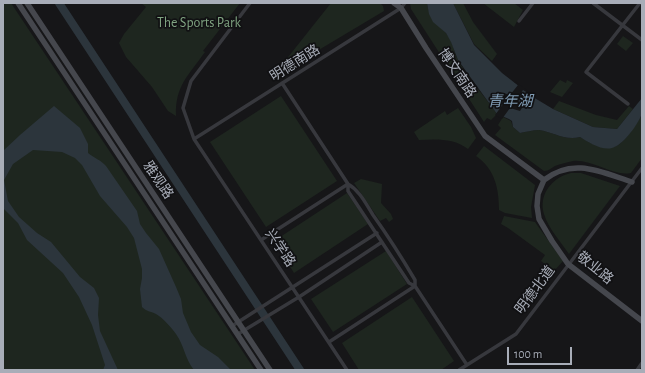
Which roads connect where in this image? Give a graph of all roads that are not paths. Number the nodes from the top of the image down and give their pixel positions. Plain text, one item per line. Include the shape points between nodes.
1 (18, 3) edge
2 (26, 3) edge
3 (250, 3) edge
4 (394, 3) edge
5 (405, 3) edge
6 (533, 3) edge
7 (593, 3) edge
8 (640, 3) edge
9 (401, 8) junction
10 (519, 21) dead end
11 (623, 25) junction
12 (642, 40) edge
13 (282, 83) junction
14 (628, 104) dead end
15 (194, 139) junction
16 (642, 168) edge
17 (544, 180) junction
18 (632, 182) junction
19 (348, 184) junction
20 (377, 233) junction
21 (261, 240) junction
22 (382, 242) junction
23 (568, 264) junction
24 (415, 286) junction
25 (293, 287) junction
26 (299, 297) junction
27 (642, 321) edge
28 (238, 322) junction
29 (232, 326) junction
30 (244, 330) junction
31 (238, 334) junction
32 (329, 342) junction
33 (642, 363) edge
34 (467, 365) junction
35 (261, 370) edge
36 (270, 370) edge
37 (348, 370) edge
38 (459, 370) edge
39 (637, 370) edge

1 - 29 main road, 雅观路
2 - 28 main road, 雅观路
3 - 15 street, 兴学路 via 191,81 183,108
4 - 9 main road, 博文南路
5 - 9 street, 明德南路
6 - 10 street
7 - 11 street
8 - 11 street
9 - 13 street, 明德南路
9 - 17 main road, 博文南路 via 485,136
11 - 12 street
11 - 14 street via 586,72
13 - 15 street, 明德南路
13 - 19 street
15 - 21 street, 兴学路
16 - 18 street, 明德北道
17 - 18 main road via 559,170 582,167
17 - 23 main road, 敬业路 via 536,206 539,219
18 - 23 street, 明德北道
19 - 20 street via 348,191
19 - 21 street
19 - 24 street via 354,188 383,229 416,280
20 - 22 street
20 - 25 street
21 - 25 street, 兴学路
22 - 24 street via 409,283
22 - 26 street
23 - 27 main road, 敬业路
23 - 34 street, 明德北道 via 516,334
24 - 32 street
24 - 34 street
25 - 26 street, 兴学路
25 - 28 street
26 - 30 street
26 - 32 street, 兴学路
28 - 29 street
28 - 30 main road, 雅观路
29 - 31 main road, 雅观路
30 - 31 street
30 - 36 main road, 雅观路
31 - 35 main road, 雅观路
32 - 37 street, 兴学路
33 - 39 street
34 - 38 street, 明德北道

